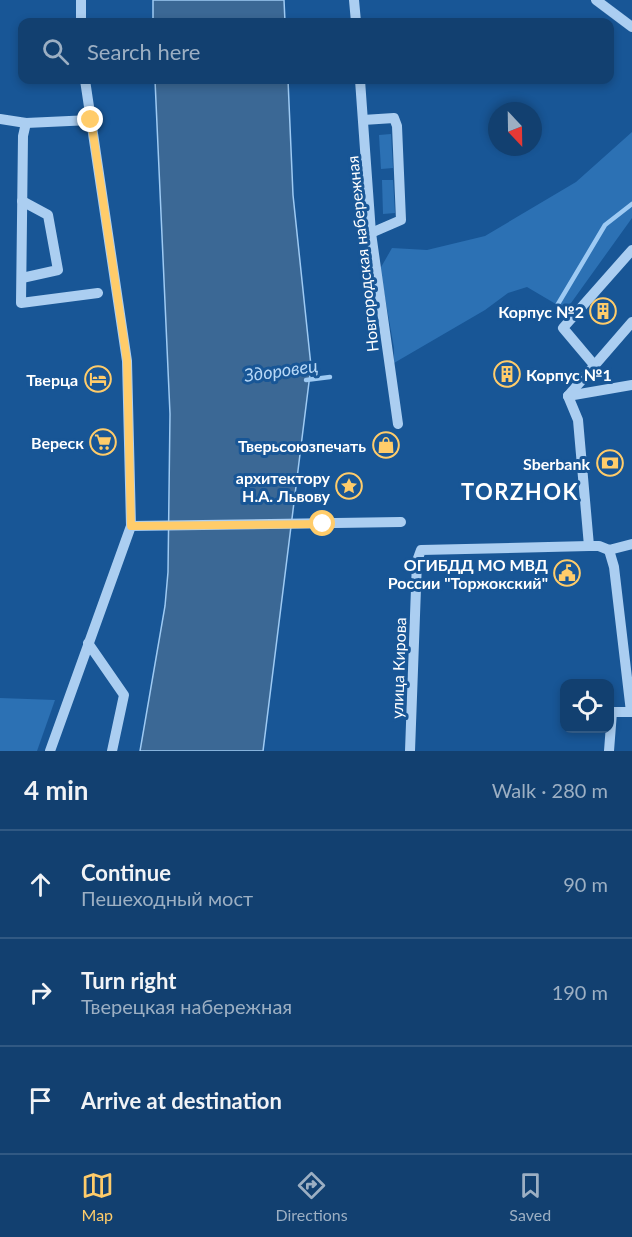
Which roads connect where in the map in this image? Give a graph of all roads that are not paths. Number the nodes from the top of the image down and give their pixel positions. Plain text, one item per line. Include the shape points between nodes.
1 (81, 0) edge
2 (354, 0) edge
3 (596, 0) edge
4 (81, 18) edge
5 (356, 18) edge
6 (632, 27) edge
7 (86, 84) edge
8 (360, 84) edge
9 (0, 119) edge
10 (91, 120) junction
11 (363, 120) junction
12 (26, 123) junction
13 (22, 201) junction
14 (371, 233) junction
15 (632, 250) edge
16 (22, 278) junction
17 (98, 293) dead end
18 (632, 322) edge
19 (595, 366) junction
20 (632, 385) edge
21 (568, 396) junction
22 (398, 424) dead end
23 (401, 522) dead end
24 (136, 526) junction
25 (632, 544) edge
26 (589, 546) junction
27 (609, 550) junction
28 (88, 643) junction
29 (632, 712) edge
30 (50, 751) edge
31 (112, 751) edge
32 (410, 751) edge
33 (609, 751) edge

1 - 4 street
2 - 5 street
3 - 6 street
7 - 10 street
8 - 11 street, Новгородская набережная
9 - 12 street
10 - 12 street
10 - 24 street via 127,361
11 - 14 street, Новгородская набережная
11 - 14 street via 394,118 397,126 401,220
12 - 13 street
13 - 16 street
13 - 16 street via 48,215 58,270
14 - 22 street, Новгородская набережная
15 - 19 street via 563,328
16 - 17 street via 21,303
18 - 19 street
19 - 21 street
20 - 21 street
21 - 26 street via 578,420
23 - 24 street
24 - 28 street
25 - 27 street
26 - 27 street
26 - 32 street, улица Кирова via 421,550 417,561
27 - 29 street
28 - 30 street
28 - 31 street via 124,695
29 - 33 street via 612,711

